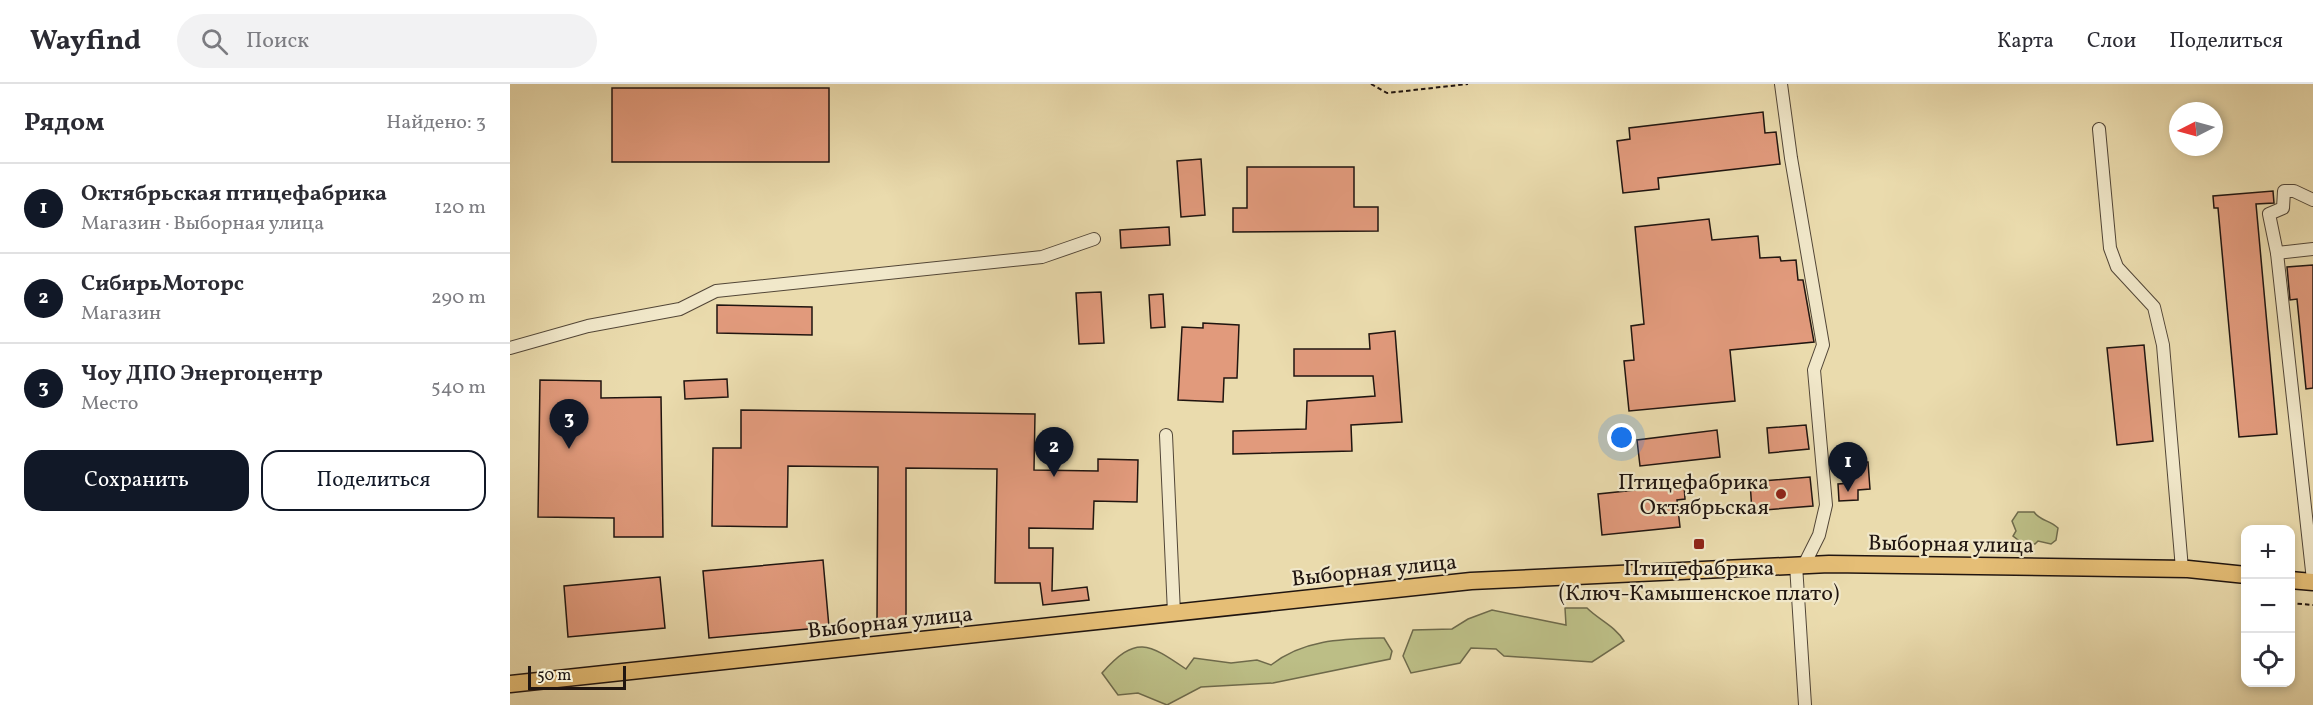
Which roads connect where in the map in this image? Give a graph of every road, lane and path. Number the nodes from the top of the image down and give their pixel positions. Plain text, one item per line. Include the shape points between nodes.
1 (1371, 84) edge
2 (1468, 84) edge
3 (1781, 84) edge
4 (2099, 129) dead end
5 (2313, 200) edge
6 (1094, 239) dead end
7 (2313, 249) edge
8 (2277, 253) junction
9 (510, 348) edge
10 (1166, 435) dead end
11 (1800, 565) junction
12 (2182, 568) junction
13 (2241, 574) edge
14 (2295, 580) edge
15 (2313, 581) edge
16 (2295, 603) edge
17 (2313, 604) edge
18 (1174, 613) junction
19 (510, 684) edge
20 (1805, 705) edge

1 - 2 path via 1387,93
3 - 11 lane via 1823,345 1814,370 1826,505 1818,535
4 - 12 lane via 2110,248 2117,267 2154,307 2163,345
5 - 8 lane via 2284,191 2283,208 2269,214
6 - 9 lane via 1042,257 716,291 680,309 588,326
7 - 8 lane
8 - 15 lane
10 - 18 lane
11 - 12 main road, Выборная улица
11 - 18 main road, Выборная улица via 1471,581
11 - 20 lane
12 - 13 main road, Выборная улица
14 - 15 main road
16 - 17 path
18 - 19 main road, Выборная улица

